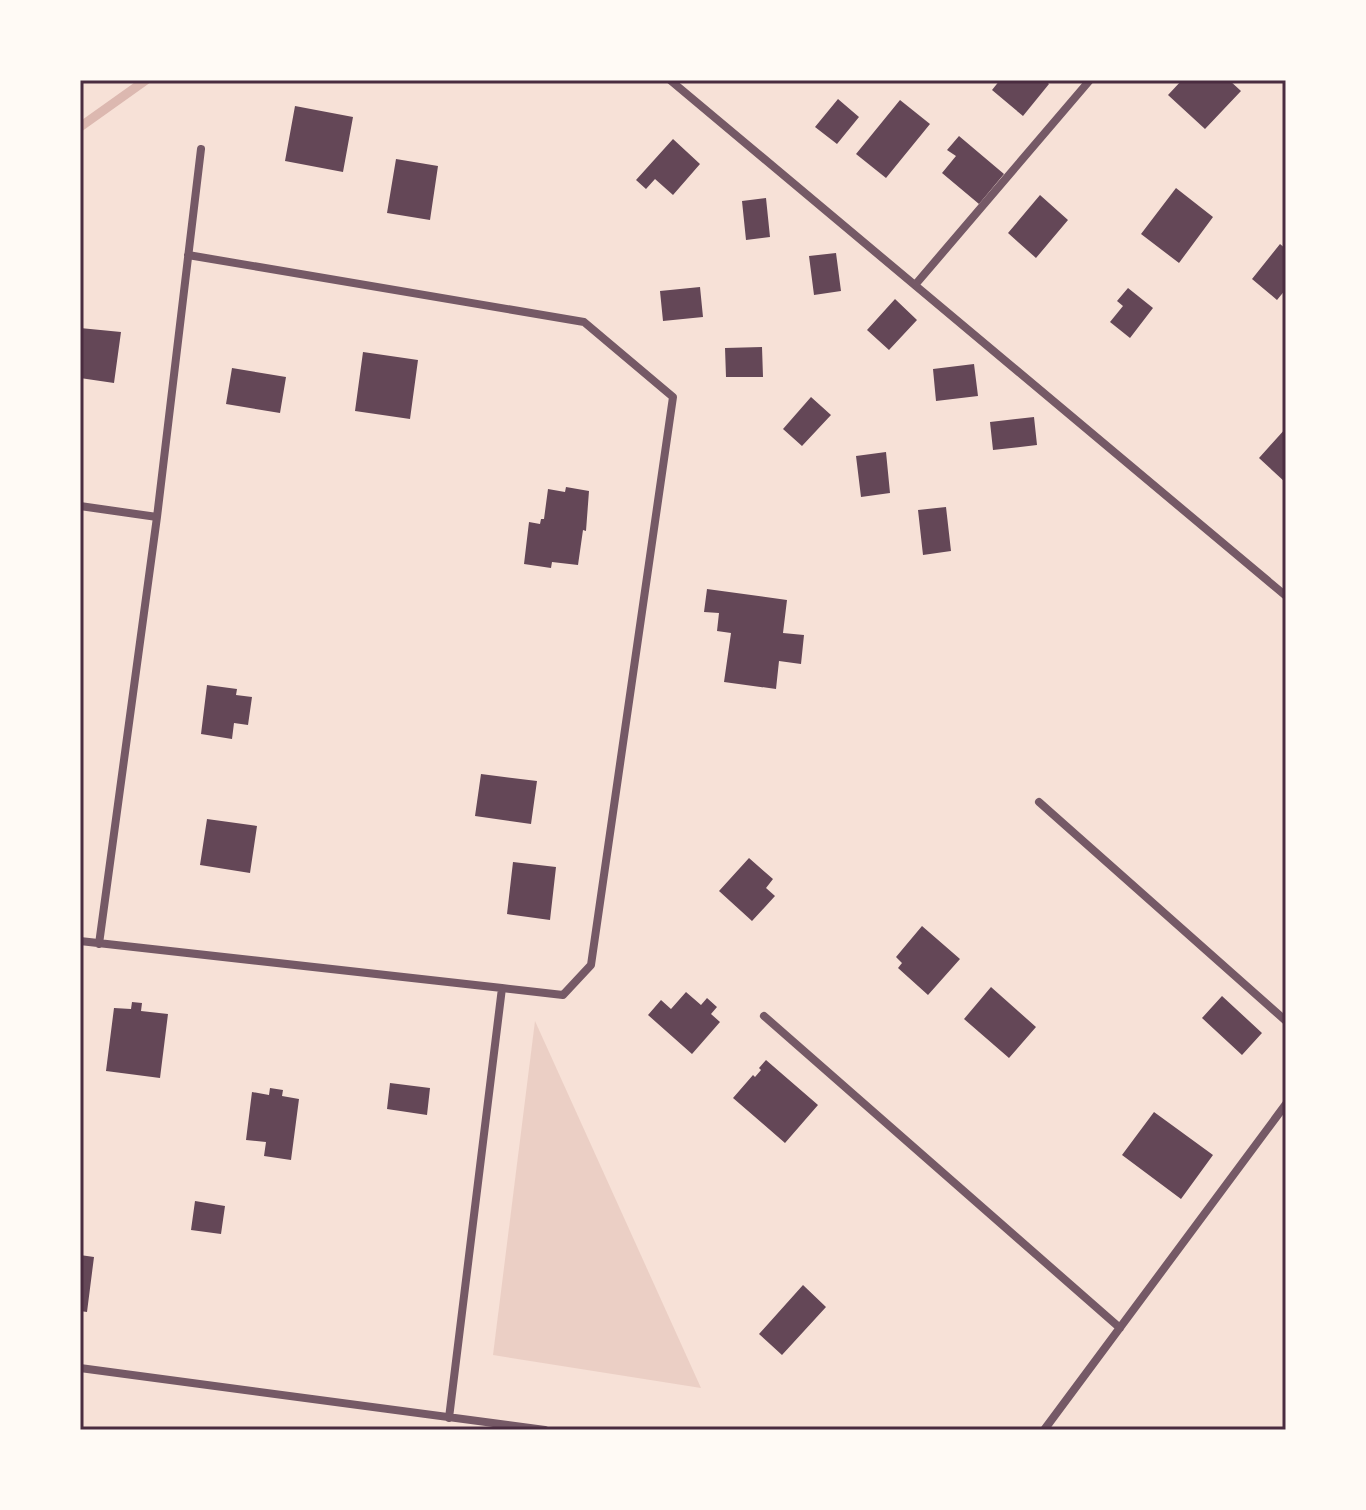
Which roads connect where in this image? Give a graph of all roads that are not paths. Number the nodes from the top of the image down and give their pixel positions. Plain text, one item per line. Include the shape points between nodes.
1 (670, 80) edge
2 (1090, 80) edge
3 (201, 149) dead end
4 (188, 255) junction
5 (915, 285) junction
6 (80, 506) edge
7 (157, 517) junction
8 (1286, 596) edge
9 (1039, 802) dead end
10 (80, 941) edge
11 (99, 944) junction
12 (502, 988) junction
13 (764, 1016) dead end
14 (1286, 1021) edge
15 (1286, 1104) edge
16 (1120, 1328) junction
17 (80, 1368) edge
18 (449, 1418) junction
19 (545, 1430) edge
20 (1044, 1430) edge

1 - 5 street
2 - 5 street
3 - 4 street
4 - 7 street
4 - 12 street via 584,322 673,397 591,965 563,995
5 - 8 street
6 - 7 street
7 - 11 street
9 - 14 street
10 - 11 street
11 - 12 street
12 - 18 street
13 - 16 street
15 - 16 street
16 - 20 street
17 - 18 street
18 - 19 street

